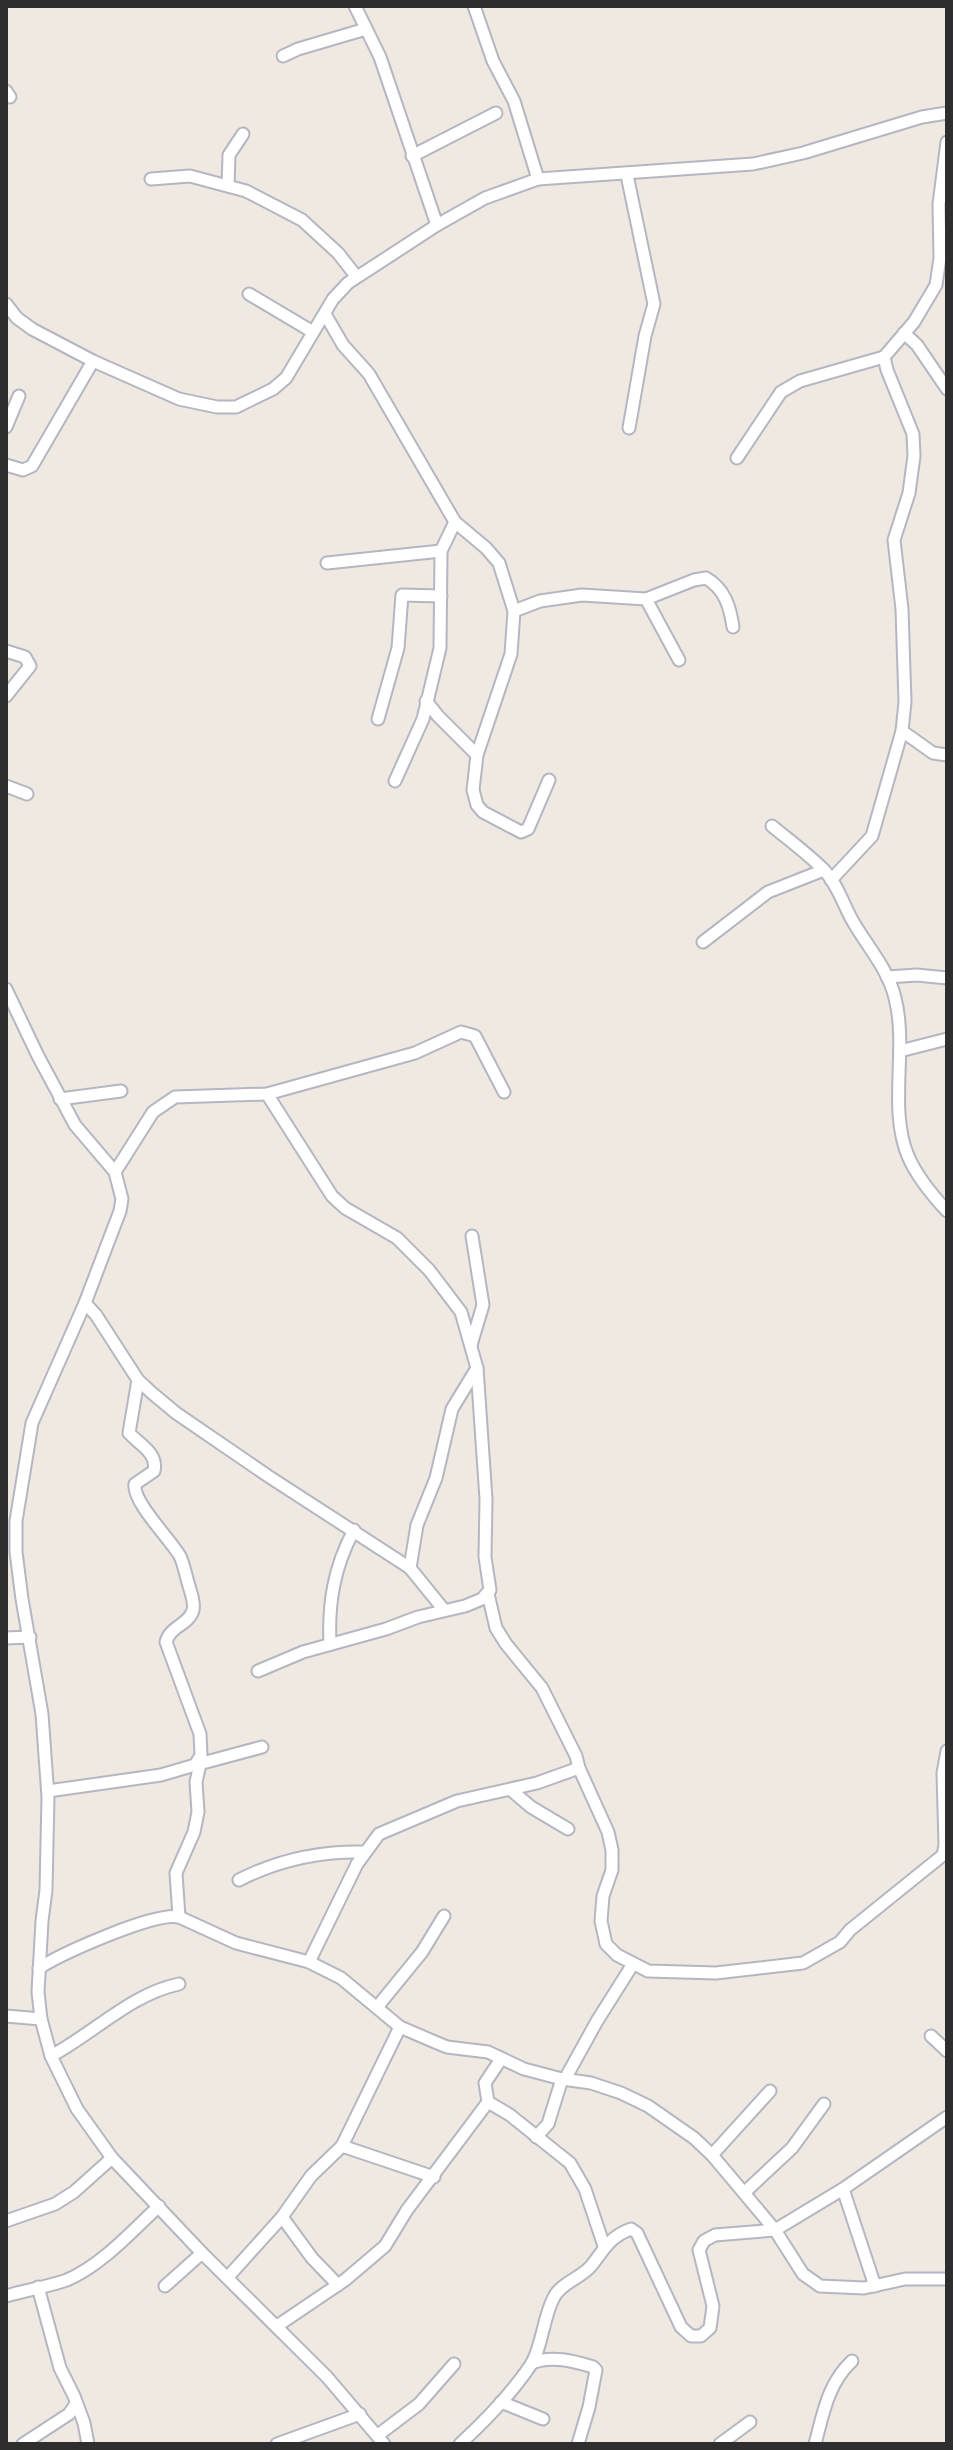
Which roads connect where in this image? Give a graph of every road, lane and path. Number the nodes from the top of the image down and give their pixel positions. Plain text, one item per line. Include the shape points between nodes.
1 (355, 6) edge
2 (474, 6) edge
3 (366, 29) junction
4 (283, 56) dead end
5 (496, 113) dead end
6 (947, 113) edge
7 (243, 134) dead end
8 (947, 142) edge
9 (412, 156) junction
10 (627, 175) junction
11 (151, 179) dead end
12 (538, 179) junction
13 (228, 186) junction
14 (437, 225) junction
15 (356, 276) junction
16 (249, 294) dead end
17 (6, 304) edge
18 (325, 314) junction
19 (313, 332) junction
20 (904, 333) junction
21 (884, 357) junction
22 (93, 361) junction
23 (947, 389) edge
24 (19, 396) dead end
25 (6, 427) edge
26 (629, 428) dead end
27 (737, 458) dead end
28 (6, 465) edge
29 (455, 522) junction
30 (441, 551) junction
31 (327, 563) dead end
32 (441, 596) junction
33 (646, 599) junction
34 (514, 611) junction
35 (733, 627) dead end
36 (6, 651) edge
37 (679, 660) dead end
38 (6, 696) edge
39 (426, 701) junction
40 (378, 719) dead end
41 (902, 731) junction
42 (477, 755) junction
43 (947, 755) edge
44 (549, 780) dead end
45 (395, 781) dead end
46 (6, 786) edge
47 (27, 794) dead end
48 (772, 826) dead end
49 (828, 875) junction
50 (703, 942) dead end
51 (887, 977) junction
52 (947, 978) edge
53 (6, 989) edge
54 (947, 1039) edge
55 (900, 1051) junction
56 (121, 1091) dead end
57 (504, 1092) dead end
58 (267, 1094) junction
59 (60, 1099) junction
60 (115, 1172) junction
61 (947, 1211) edge
62 (472, 1236) dead end
63 (85, 1303) junction
64 (471, 1346) junction
65 (477, 1368) junction
66 (138, 1380) junction
67 (354, 1530) junction
68 (410, 1568) junction
69 (488, 1594) junction
70 (444, 1610) junction
71 (30, 1637) junction
72 (6, 1638) edge
73 (330, 1644) junction
74 (258, 1671) dead end
75 (262, 1747) dead end
76 (947, 1751) edge
77 (197, 1764) junction
78 (579, 1768) junction
79 (511, 1790) junction
80 (48, 1791) junction
81 (568, 1829) dead end
82 (364, 1852) junction
83 (239, 1880) dead end
84 (444, 1916) dead end
85 (179, 1917) junction
86 (309, 1962) junction
87 (633, 1964) junction
88 (39, 1968) junction
89 (179, 1984) dead end
90 (378, 2006) junction
91 (6, 2016) edge
92 (41, 2019) junction
93 (400, 2027) junction
94 (931, 2036) dead end
95 (947, 2051) edge
96 (51, 2056) junction
97 (501, 2059) junction
98 (563, 2079) junction
99 (770, 2091) dead end
100 (488, 2102) junction
101 (824, 2104) dead end
102 (947, 2117) edge
103 (536, 2137) junction
104 (342, 2146) junction
105 (712, 2155) junction
106 (112, 2158) junction
107 (434, 2177) junction
108 (843, 2189) junction
109 (745, 2192) junction
110 (159, 2206) junction
111 (282, 2217) junction
112 (6, 2221) edge
113 (775, 2230) junction
114 (604, 2246) junction
115 (202, 2253) junction
116 (228, 2277) junction
117 (947, 2279) edge
118 (338, 2285) junction
119 (165, 2286) dead end
120 (875, 2286) junction
121 (38, 2287) junction
122 (6, 2296) edge
123 (277, 2326) junction
124 (852, 2361) dead end
125 (532, 2363) junction
126 (454, 2364) dead end
127 (501, 2402) junction
128 (76, 2404) junction
129 (360, 2414) junction
130 (543, 2419) dead end
131 (750, 2422) dead end
132 (381, 2439) edge
133 (23, 2444) edge
134 (88, 2444) edge
135 (277, 2444) edge
136 (460, 2444) edge
137 (578, 2444) edge
138 (720, 2444) edge
139 (815, 2444) edge

1 - 3 street
2 - 12 street via 514,101
3 - 4 street
3 - 9 street
5 - 9 street
6 - 10 street via 753,164
7 - 13 street via 229,155
8 - 20 street via 936,285
9 - 14 street
10 - 12 street
10 - 26 street via 654,304
11 - 13 street via 190,176
12 - 14 street via 485,198
13 - 15 street via 302,220
14 - 15 street
15 - 18 street
16 - 19 street
17 - 22 street via 32,329
18 - 19 street
18 - 29 street via 369,374
19 - 22 street via 286,378 236,407 179,399
20 - 21 street
20 - 23 street
21 - 27 street via 800,381 781,392
21 - 41 street via 913,434 909,493 894,540 902,609
22 - 28 street via 32,466 23,470
24 - 25 street
29 - 30 street
29 - 34 street via 499,563
30 - 31 street
30 - 32 street
32 - 39 street via 440,648
32 - 40 street via 402,595 398,648
33 - 34 street via 582,595
33 - 35 street via 706,578 724,595
33 - 37 street
34 - 42 street via 511,654
36 - 38 street via 25,657 30,666
39 - 42 street
39 - 45 street
41 - 43 street via 933,753
41 - 49 street via 872,836
42 - 44 street via 477,805 521,832 528,829
46 - 47 street
48 - 49 street
49 - 50 street via 768,892
49 - 51 street
51 - 52 street
51 - 55 street via 895,997
53 - 59 street
54 - 55 street
55 - 61 street via 900,1122 908,1156
56 - 59 street
57 - 58 street via 468,1032 415,1053
58 - 60 street via 175,1097 153,1112
58 - 64 street via 332,1196 397,1238 457,1304
59 - 60 street
60 - 63 street via 120,1211
62 - 64 street via 483,1305
63 - 66 street
63 - 71 street via 32,1423 26,1454 16,1552
64 - 65 street
65 - 68 street via 452,1409 436,1478 417,1525
65 - 69 street
66 - 67 street via 176,1413
66 - 77 street via 129,1433 156,1464 134,1491 182,1559 193,1601 190,1616 166,1642 200,1734
67 - 68 street
67 - 73 street via 332,1581
68 - 70 street
69 - 70 street
69 - 78 street via 496,1628 542,1688
70 - 73 street
71 - 72 street
71 - 80 street
73 - 74 street
75 - 77 street
76 - 87 street via 943,1855 822,1955 803,1963 716,1973 648,1971
77 - 80 street via 161,1775
77 - 85 street via 198,1812 176,1873
78 - 79 street
78 - 87 street via 612,1850 601,1921 606,1944
79 - 81 street
79 - 82 street via 418,1816 379,1834
80 - 88 street
82 - 83 street via 329,1851
82 - 86 street
84 - 90 street
85 - 86 street via 236,1943
85 - 88 street via 169,1915 74,1948
86 - 90 street
87 - 98 street
88 - 92 street
89 - 96 street via 149,1992
90 - 93 street
91 - 92 street
92 - 96 street
93 - 97 street via 447,2047 488,2052
93 - 104 street
94 - 95 street
96 - 106 street via 77,2109
97 - 98 street
97 - 100 street via 485,2083
98 - 103 street via 548,2124
98 - 105 street via 591,2083 648,2106
99 - 105 street
100 - 103 street
100 - 107 street
101 - 109 street via 792,2148
102 - 108 street
103 - 114 street via 559,2152 578,2175
104 - 107 street
104 - 111 street via 311,2176
105 - 109 street
106 - 110 street
106 - 112 street via 55,2204
107 - 118 street via 385,2246
108 - 113 street
108 - 120 street
109 - 113 street
110 - 115 street
110 - 121 street via 84,2271
111 - 116 street
111 - 118 street
113 - 114 street via 715,2235 704,2241 699,2250 713,2306 710,2328 701,2336 691,2336 681,2327 637,2233 631,2229
113 - 120 street via 811,2281 837,2288
114 - 125 street via 591,2266 552,2299
115 - 116 street
115 - 119 street
116 - 123 street
117 - 120 street via 905,2279
118 - 123 street
121 - 122 street
121 - 128 street via 60,2368
123 - 129 street
124 - 139 street via 831,2388
125 - 127 street
125 - 137 street via 563,2360 596,2370
126 - 132 street
127 - 130 street
127 - 136 street
128 - 133 street
128 - 134 street
129 - 132 street
129 - 135 street
131 - 138 street

